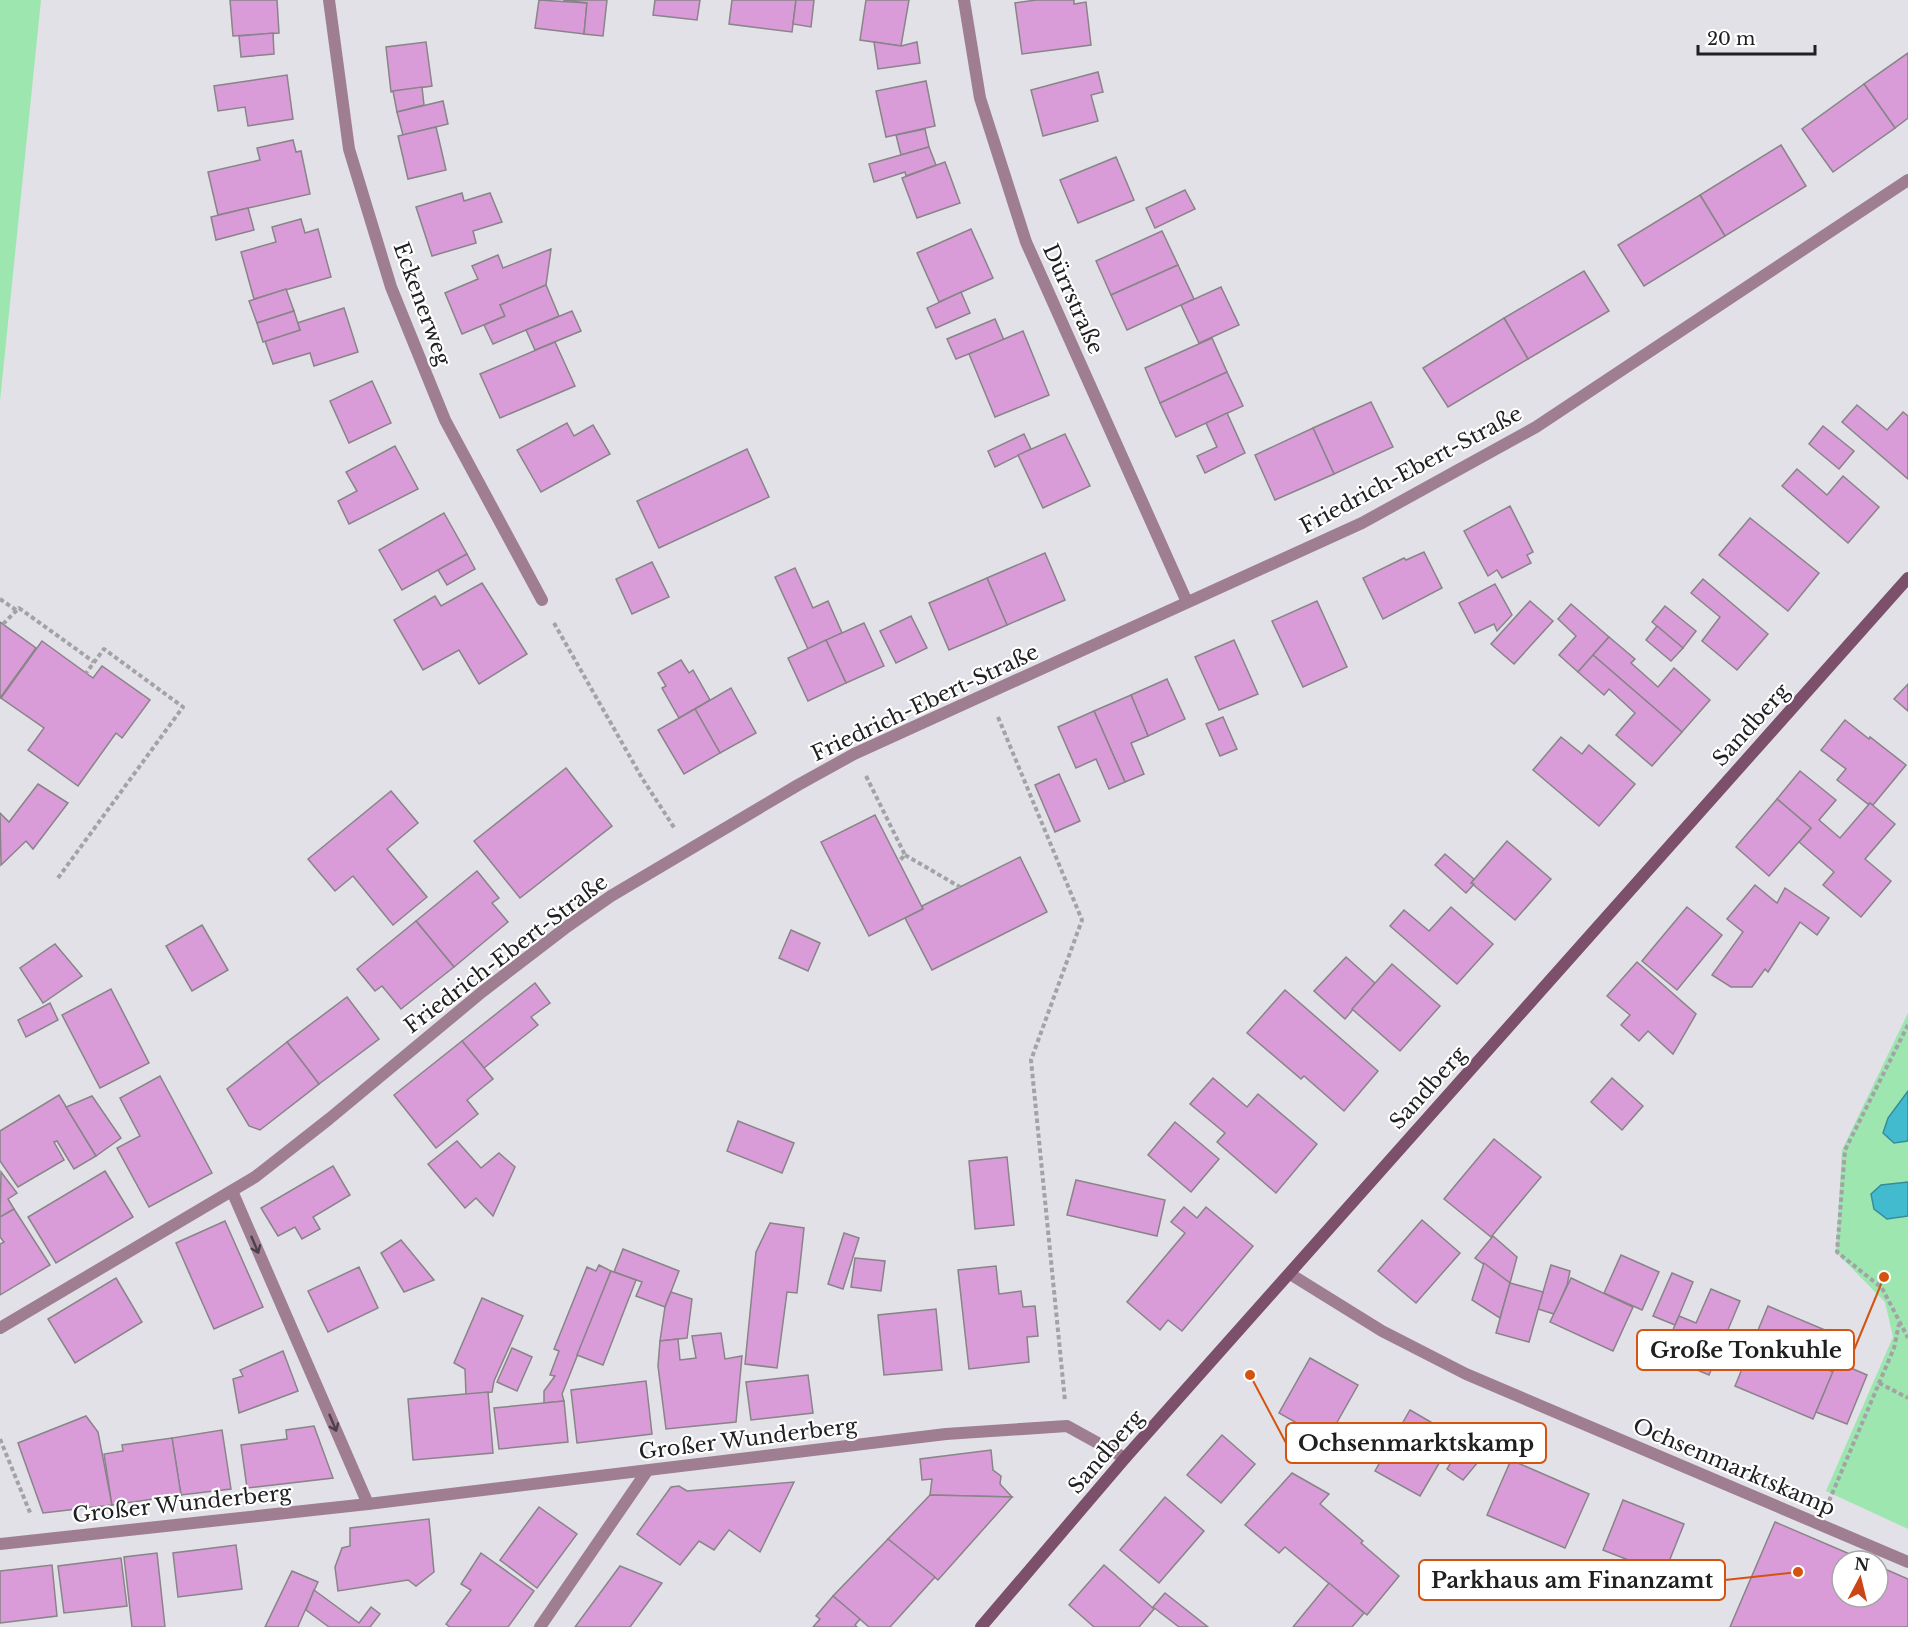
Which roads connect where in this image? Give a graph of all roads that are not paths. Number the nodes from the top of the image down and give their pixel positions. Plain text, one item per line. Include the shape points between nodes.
1 (329, 0) edge
2 (964, 0) edge
3 (1908, 180) edge
4 (1908, 578) edge
5 (542, 600) road end
6 (1187, 602) junction
7 (232, 1191) junction
8 (1290, 1274) junction
9 (0, 1328) edge
10 (1125, 1458) junction
11 (647, 1471) junction
12 (368, 1504) junction
13 (0, 1544) edge
14 (1908, 1562) edge
15 (540, 1627) edge
16 (981, 1627) edge

1 - 5 street, Eckenerweg via 349,149 391,287 445,420
2 - 6 street, Dürrstraße via 980,98 1026,242
3 - 6 street, Friedrich-Ebert-Straße via 1536,427 1362,523
4 - 8 main road, Sandberg
6 - 7 street, Friedrich-Ebert-Straße via 854,754 611,896 482,992 255,1177
7 - 9 street, Friedrich-Ebert-Straße
7 -> 12 street
8 - 10 main road, Sandberg
8 - 14 street, Ochsenmarktskamp via 1382,1331 1466,1374
10 - 11 street, Großer Wunderberg via 1068,1426 946,1434
10 - 16 main road, Sandberg
11 - 12 street, Großer Wunderberg
11 - 15 street
12 - 13 street, Großer Wunderberg

